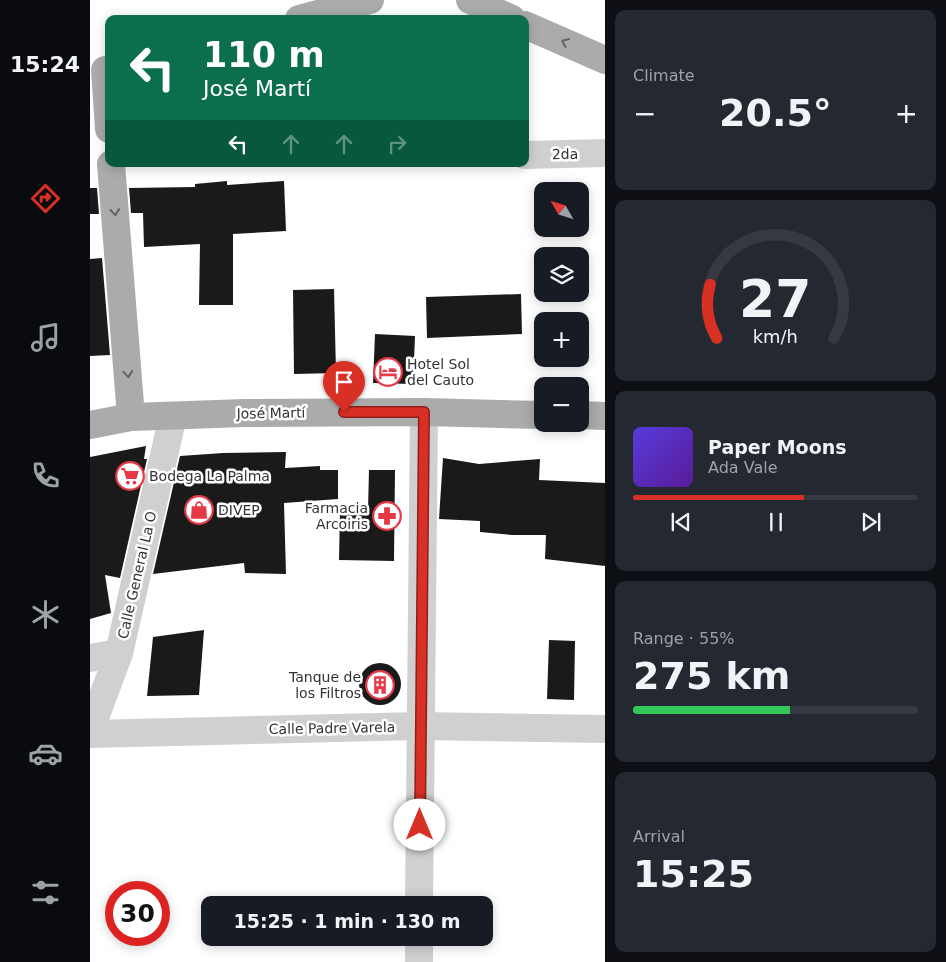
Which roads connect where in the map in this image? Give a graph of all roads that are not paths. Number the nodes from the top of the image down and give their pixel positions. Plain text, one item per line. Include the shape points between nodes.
1 (370, 0) edge
2 (470, 0) edge
3 (314, 15) edge
4 (503, 15) edge
5 (529, 27) edge
6 (605, 60) edge
7 (101, 70) edge
8 (105, 100) edge
9 (605, 153) edge
10 (529, 155) edge
11 (111, 167) edge
12 (424, 412) junction
13 (534, 415) edge
14 (589, 415) edge
15 (173, 416) junction
16 (605, 416) edge
17 (131, 417) junction
18 (90, 425) edge
19 (119, 652) junction
20 (90, 658) edge
21 (420, 726) junction
22 (605, 729) edge
23 (90, 733) edge
24 (419, 896) edge
25 (419, 946) edge
26 (419, 962) edge

1 - 3 main road
2 - 4 main road
6 -> 5 main road
7 - 8 main road
9 - 10 street, 2da
11 -> 17 main road
12 - 13 main road, José Martí
12 - 15 main road, José Martí
12 - 21 street
14 - 16 main road
15 - 17 main road, José Martí
15 - 19 street, Calle General La O
17 - 18 main road, José Martí
19 - 20 street
19 - 23 street, Calle General La O
21 - 22 street, Calle Padre Varela
21 - 23 street, Calle Padre Varela
21 - 24 street
25 - 26 street

